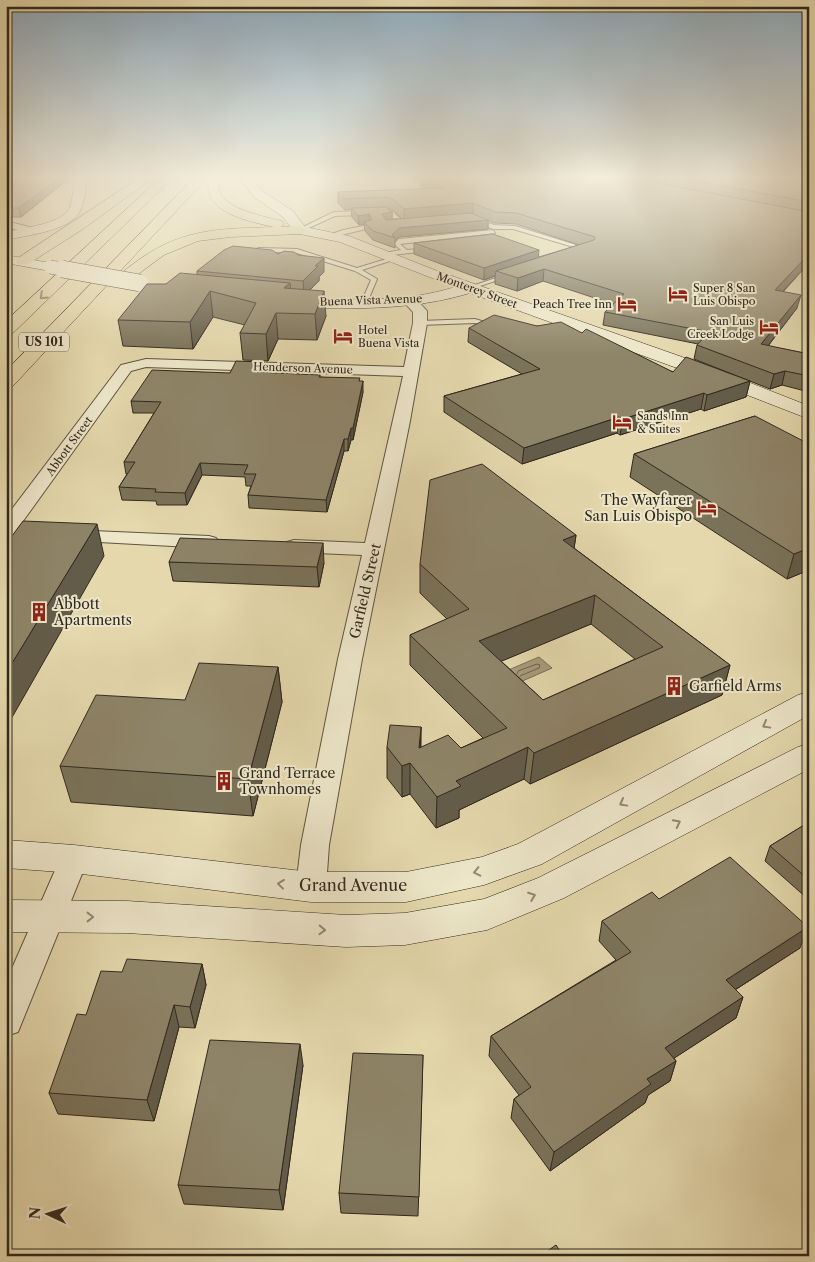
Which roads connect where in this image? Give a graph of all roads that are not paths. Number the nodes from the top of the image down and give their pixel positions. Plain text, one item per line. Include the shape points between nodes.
1 (61, 237) edge
2 (105, 237) edge
3 (144, 237) edge
4 (210, 237) edge
5 (333, 237) edge
6 (447, 237) edge
7 (546, 237) edge
8 (435, 248) edge
9 (256, 250) edge
10 (406, 252) junction
11 (574, 255) edge
12 (387, 256) junction
13 (6, 259) edge
14 (23, 261) junction
15 (330, 261) junction
16 (312, 266) edge
17 (356, 270) junction
18 (514, 274) edge
19 (158, 286) edge
20 (469, 288) junction
21 (268, 300) edge
22 (409, 300) junction
23 (82, 302) junction
24 (364, 303) junction
25 (420, 323) junction
26 (501, 327) edge
27 (585, 329) junction
28 (6, 330) edge
29 (566, 332) edge
30 (134, 364) joint
31 (411, 372) junction
32 (6, 382) edge
33 (809, 413) edge
34 (13, 532) edge
35 (54, 535) edge
36 (229, 543) edge
37 (278, 545) edge
38 (375, 550) junction
39 (809, 702) edge
40 (809, 755) edge
41 (6, 854) edge
42 (74, 859) junction
43 (311, 887) junction
44 (6, 916) edge
45 (50, 918) junction
46 (6, 1021) edge

1 - 14 highway
2 -> 28 highway, US 101
3 - 23 highway, US 101
4 - 23 highway via 179,243 152,256 105,295
5 - 12 street, Monterey Street
6 - 10 lane via 399,242 397,244
7 - 11 lane via 589,250
8 - 10 lane
9 - 15 lane via 297,251
10 - 12 lane
12 - 17 lane
12 - 20 street, Monterey Street
13 - 14 street
14 - 19 street, bridge
15 - 16 lane
15 - 17 lane
17 - 24 lane via 374,279
18 - 20 lane
20 - 22 street, Buena Vista Avenue
20 - 27 street, Monterey Street
21 - 24 street, Buena Vista Avenue
22 - 24 street, Buena Vista Avenue
22 - 25 street via 420,311
23 - 32 highway, US 101
25 - 26 lane via 475,321
25 - 31 street, Garfield Street
27 - 29 lane
27 - 33 street, Monterey Street
30 - 31 street, Henderson Avenue
30 - 34 street, Abbott Street via 126,368
31 - 38 street, Garfield Street
35 - 36 street
37 - 38 street
38 - 43 street, Garfield Street via 350,659 315,845
39 -> 43 street, Grand Avenue via 530,854 484,871 406,887
45 -> 40 street via 127,917 346,931 405,929 487,914 551,888
41 - 42 street, Grand Avenue
43 -> 42 street, Grand Avenue
42 - 45 street
44 - 45 street
45 - 46 street

